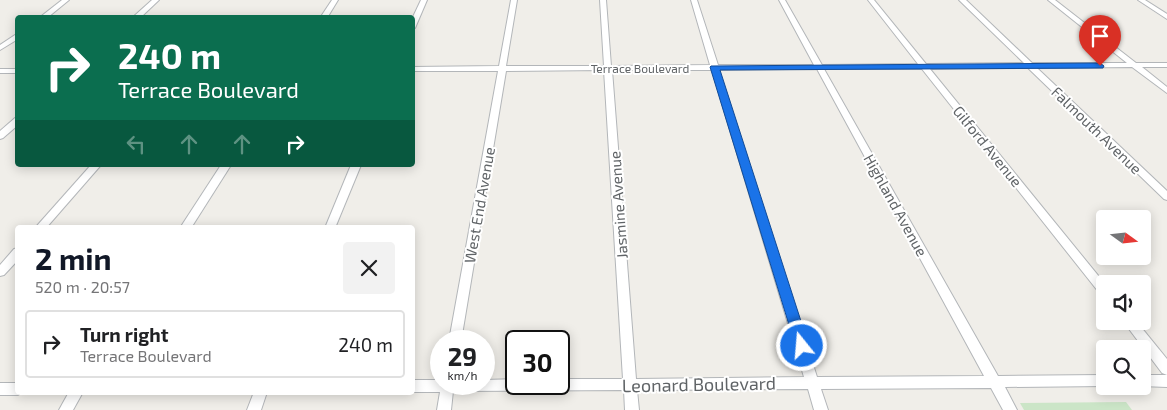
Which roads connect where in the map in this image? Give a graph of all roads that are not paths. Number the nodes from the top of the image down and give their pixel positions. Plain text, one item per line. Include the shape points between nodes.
1 (66, 0) edge
2 (156, 0) edge
3 (335, 0) edge
4 (424, 0) edge
5 (514, 0) edge
6 (603, 0) edge
7 (694, 0) edge
8 (782, 0) edge
9 (871, 0) edge
10 (962, 0) edge
11 (1051, 0) edge
12 (1141, 0) edge
13 (46, 15) edge
14 (139, 15) edge
15 (325, 15) edge
16 (1167, 17) edge
17 (415, 21) edge
18 (15, 37) edge
19 (0, 48) edge
20 (1167, 65) edge
21 (925, 66) junction
22 (1030, 66) junction
23 (1135, 66) junction
24 (714, 67) junction
25 (819, 67) junction
26 (502, 68) junction
27 (608, 68) junction
28 (415, 69) edge
29 (0, 71) edge
30 (15, 71) edge
31 (1167, 90) edge
32 (15, 123) edge
33 (0, 136) edge
34 (94, 167) edge
35 (225, 167) edge
36 (355, 167) edge
37 (1167, 197) edge
38 (43, 225) edge
39 (188, 225) edge
40 (331, 225) edge
41 (15, 255) edge
42 (0, 272) edge
43 (1096, 281) edge
44 (457, 330) edge
45 (1136, 330) edge
46 (1167, 369) edge
47 (1096, 381) edge
48 (1151, 381) edge
49 (1167, 381) edge
50 (994, 382) junction
51 (813, 383) junction
52 (631, 384) junction
53 (495, 385) edge
54 (415, 386) edge
55 (430, 386) edge
56 (0, 389) edge
57 (15, 389) edge
58 (75, 395) edge
59 (260, 395) edge
60 (446, 395) edge
61 (66, 410) edge
62 (254, 410) edge
63 (444, 410) edge
64 (632, 410) edge
65 (822, 410) edge
66 (1010, 410) edge

1 - 13 street
2 - 14 street
3 - 15 street
4 - 17 street
5 - 26 street, West End Avenue
6 - 27 street, Jasmine Avenue
7 - 24 street
8 - 25 street, Highland Avenue
9 - 21 street, Gilford Avenue
10 - 22 street, Falmouth Avenue
11 - 23 street
12 - 16 street
18 - 19 street
20 - 23 street, Terrace Boulevard
21 - 22 street, Terrace Boulevard
21 - 25 street, Terrace Boulevard
21 - 43 street, Gilford Avenue
22 - 23 street, Terrace Boulevard
22 - 37 street, Falmouth Avenue
23 - 31 street
24 - 25 street, Terrace Boulevard
24 - 27 street, Terrace Boulevard
24 - 51 street
25 - 50 street, Highland Avenue
26 - 27 street, Terrace Boulevard
26 - 28 street, Terrace Boulevard
26 - 44 street, West End Avenue
27 - 52 street, Jasmine Avenue
29 - 30 street
32 - 33 street
34 - 38 street
35 - 39 street
36 - 40 street
41 - 42 street
45 - 46 street
47 - 50 street, Leonard Boulevard
48 - 49 street
50 - 51 street, Leonard Boulevard
50 - 66 street, Highland Avenue
51 - 52 street, Leonard Boulevard
51 - 65 street
52 - 53 street, Leonard Boulevard
52 - 64 street, Jasmine Avenue
54 - 55 street, Leonard Boulevard
56 - 57 street
58 - 61 street
59 - 62 street
60 - 63 street

